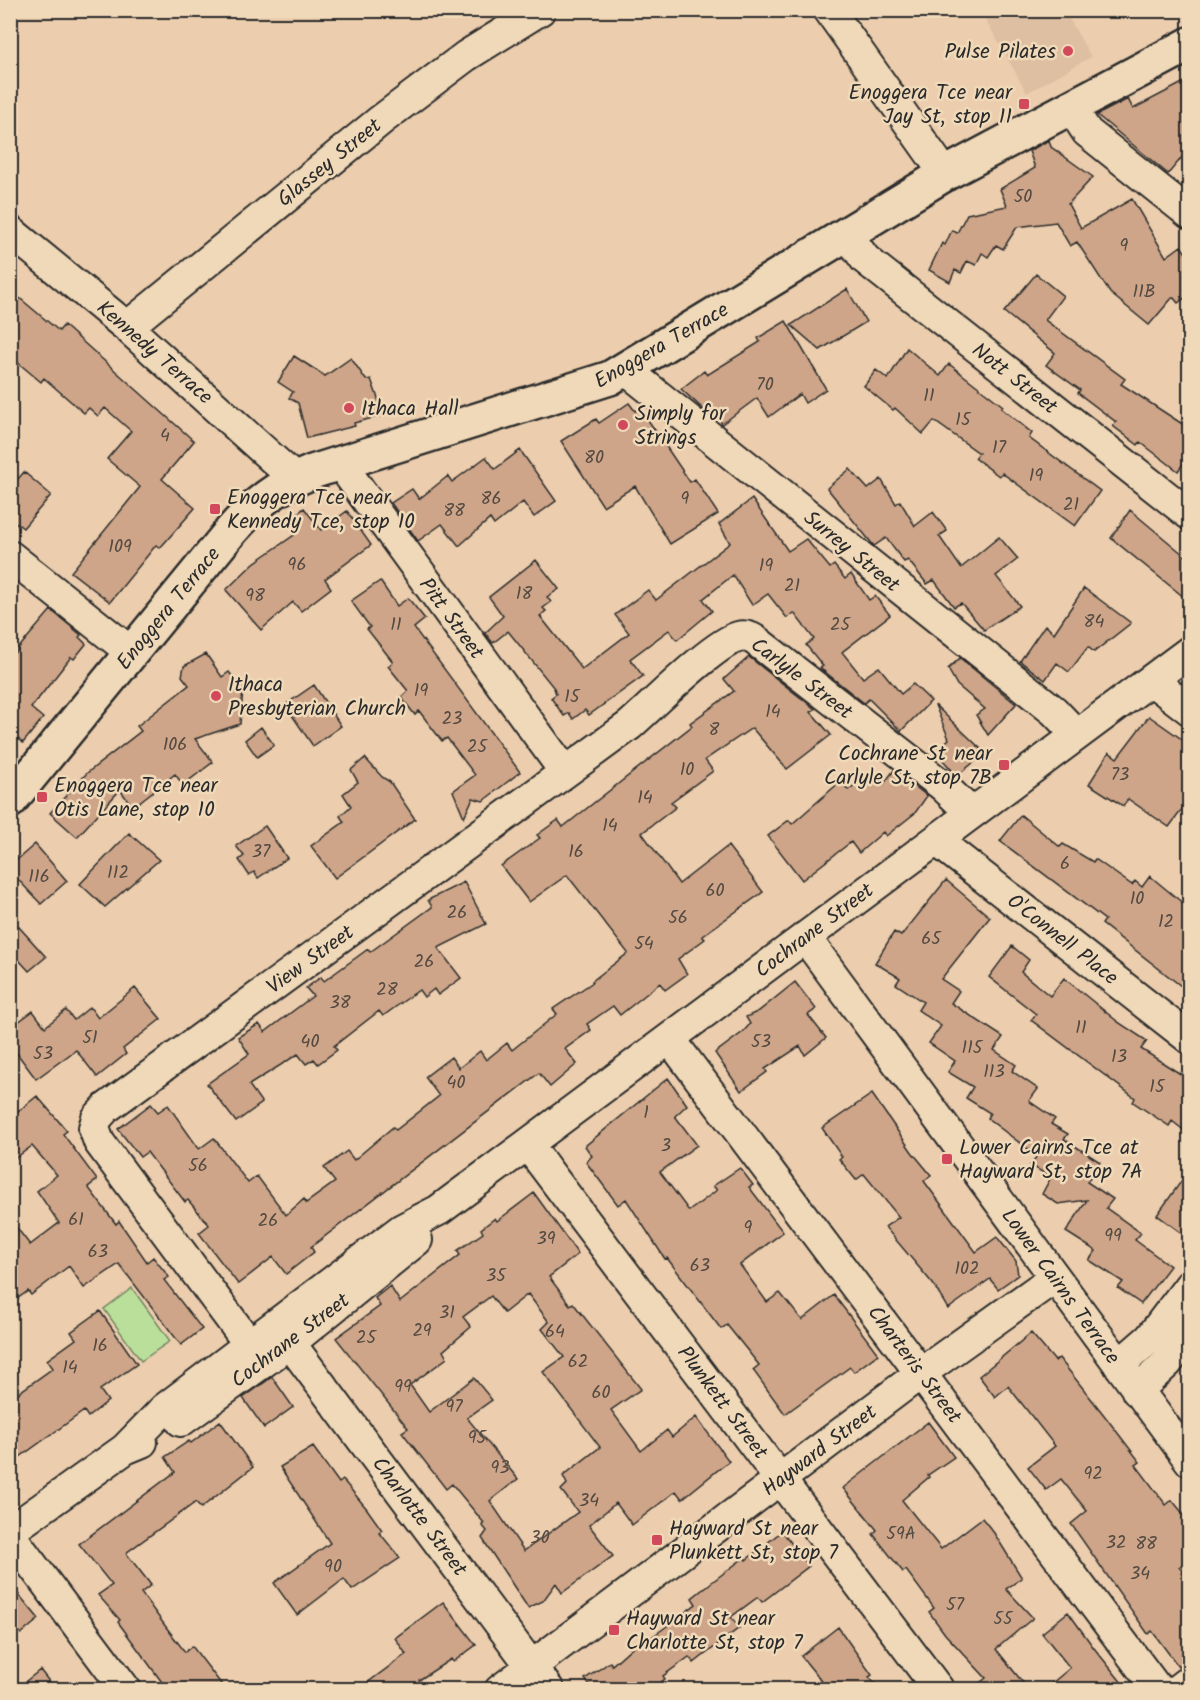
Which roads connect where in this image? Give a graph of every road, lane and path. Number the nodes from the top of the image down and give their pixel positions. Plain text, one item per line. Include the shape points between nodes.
1 (540, 10) edge
2 (829, 10) edge
3 (1190, 44) edge
4 (1070, 106) junction
5 (945, 174) junction
6 (1190, 214) edge
7 (10, 231) edge
8 (847, 234) junction
9 (127, 327) junction
10 (626, 370) junction
11 (340, 464) junction
12 (295, 479) junction
13 (1190, 516) edge
14 (10, 556) edge
15 (744, 636) joint
16 (1190, 651) edge
17 (132, 652) junction
18 (1151, 680) junction
19 (1190, 710) edge
20 (1076, 734) junction
21 (565, 772) junction
22 (10, 801) edge
23 (971, 813) junction
24 (936, 840) junction
25 (805, 937) junction
26 (670, 1039) junction
27 (1190, 1039) edge
28 (528, 1144) junction
29 (439, 1210) junction
30 (1054, 1278) junction
31 (1190, 1285) edge
32 (1190, 1332) edge
33 (290, 1343) junction
34 (249, 1344) junction
35 (1119, 1365) junction
36 (921, 1373) junction
37 (1137, 1391) junction
38 (124, 1449) junction
39 (1190, 1461) edge
40 (780, 1479) junction
41 (10, 1533) edge
42 (531, 1665) junction
43 (1190, 1680) edge
44 (126, 1689) edge
45 (500, 1689) edge
46 (549, 1689) edge
47 (939, 1689) edge
48 (1158, 1689) edge
49 (1177, 1689) edge

1 - 9 street, Glassey Street via 466,56 418,92
2 - 5 street
3 - 4 main road, Enoggera Terrace
4 - 5 main road, Enoggera Terrace
4 - 6 street via 1087,132
5 - 8 main road, Enoggera Terrace
7 - 9 street, Kennedy Terrace
8 - 10 main road, Enoggera Terrace
8 - 13 street, Nott Street via 875,267
9 - 12 street, Kennedy Terrace
10 - 11 main road, Enoggera Terrace via 595,385
10 - 20 street, Surrey Street via 1054,711
11 - 12 main road, Enoggera Terrace
11 - 21 street, Pitt Street
12 - 17 main road, Enoggera Terrace via 248,510
14 - 17 street
15 - 21 street, View Street via 735,638 693,668 630,725
15 - 23 street, Carlyle Street via 755,640 943,786
16 - 18 street, Cochrane Street
17 - 22 main road, Enoggera Terrace
18 - 19 street
18 - 20 street, Cochrane Street
20 - 23 street, Cochrane Street
21 - 34 street, View Street via 106,1108 97,1119 94,1128 99,1142
23 - 24 street, Cochrane Street
24 - 25 street, Cochrane Street
24 - 27 street, O'Connell Place
25 - 26 street, Cochrane Street
25 - 30 street, Lower Cairns Terrace
26 - 28 street, Cochrane Street
26 - 36 street, Charteris Street
28 - 29 street, Cochrane Street
28 - 40 street, Plunkett Street
29 - 33 street, Cochrane Street via 404,1252
29 - 34 street, Cochrane Street via 402,1229
30 - 35 street, Lower Cairns Terrace
30 - 36 street, Hayward Street
31 - 35 street via 1150,1338
32 - 37 street via 1168,1362
33 - 38 street, Cochrane Street via 167,1431
33 - 42 street, Charlotte Street
34 - 38 street, Cochrane Street via 164,1409
35 - 37 street, Lower Cairns Terrace
36 - 40 street, Hayward Street
36 - 48 street, Charteris Street
37 - 39 street, Lower Cairns Terrace
38 - 41 street, Cochrane Street
40 - 42 street, Hayward Street
40 - 47 street, Plunkett Street
41 - 44 street
42 - 45 street, Hayward Street
42 - 46 street, Charlotte Street
43 - 49 street

